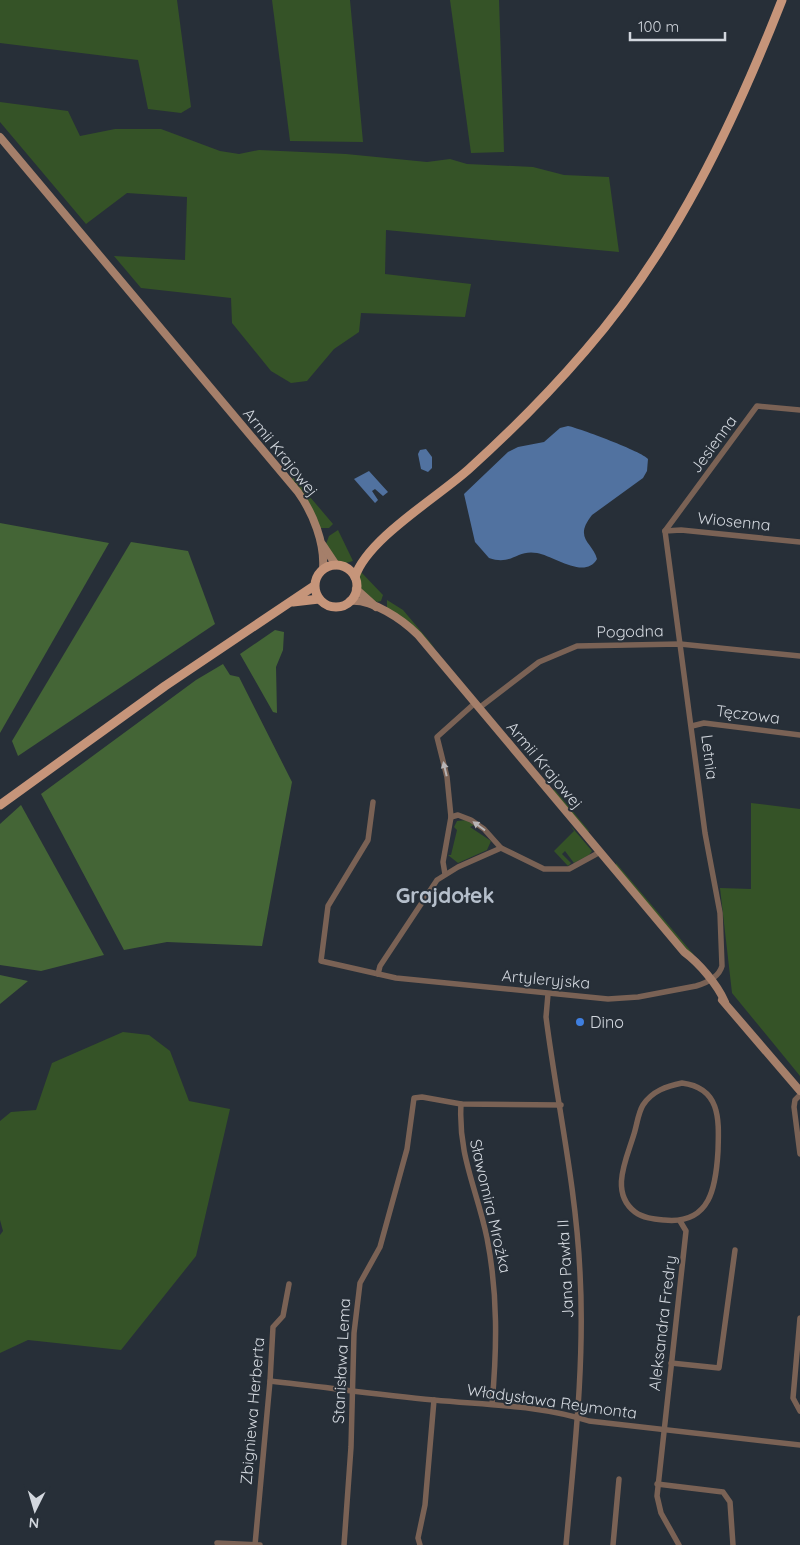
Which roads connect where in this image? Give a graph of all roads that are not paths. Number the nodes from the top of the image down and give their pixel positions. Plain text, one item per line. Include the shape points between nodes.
1 (782, 0) edge
2 (0, 137) edge
3 (800, 410) edge
4 (664, 532) junction
5 (800, 542) edge
6 (322, 544) junction
7 (367, 556) junction
8 (336, 565) junction
9 (345, 567) junction
10 (323, 569) junction
11 (355, 577) junction
12 (314, 586) junction
13 (356, 590) junction
14 (319, 599) junction
15 (350, 601) junction
16 (290, 603) junction
17 (376, 607) junction
18 (680, 644) junction
19 (800, 656) edge
20 (477, 706) junction
21 (692, 726) junction
22 (800, 735) edge
23 (373, 802) dead end
24 (0, 805) edge
25 (451, 817) junction
26 (501, 848) junction
27 (600, 852) junction
28 (445, 874) junction
29 (378, 974) junction
30 (708, 981) junction
31 (548, 994) junction
32 (800, 1091) edge
33 (800, 1095) edge
34 (461, 1104) junction
35 (561, 1105) junction
36 (800, 1154) edge
37 (680, 1221) junction
38 (735, 1250) dead end
39 (289, 1284) dead end
40 (800, 1318) edge
41 (671, 1363) junction
42 (270, 1381) junction
43 (352, 1389) junction
44 (434, 1400) junction
45 (492, 1404) junction
46 (800, 1411) edge
47 (578, 1418) junction
48 (663, 1429) junction
49 (800, 1445) edge
50 (619, 1479) dead end
51 (658, 1484) junction
52 (217, 1543) dead end
53 (255, 1545) edge
54 (260, 1545) edge
55 (344, 1545) edge
56 (420, 1545) edge
57 (566, 1545) edge
58 (614, 1545) edge
59 (679, 1545) edge
60 (733, 1545) edge

1 - 7 main road via 721,143 670,233 627,298 587,349 524,417 467,471
2 - 6 street, Armii Krajowej via 303,499
3 - 4 street, Jesienna via 757,406
4 - 5 street, Wiosenna via 681,530
4 - 18 street, Letnia
6 - 8 street, Armii Krajowej
6 - 10 street, Armii Krajowej
7 - 9 main road
7 - 11 main road
8 - 9 main road
8 - 10 main road
9 - 11 main road
10 - 12 main road
11 - 13 main road
12 - 14 main road
12 - 16 main road
13 - 15 main road
13 - 17 street, Armii Krajowej
14 - 15 main road via 334,607
14 - 16 main road
15 - 17 street, Armii Krajowej
16 - 24 main road via 205,658
17 - 20 street, Armii Krajowej via 412,628
18 - 19 street, Pogodna
18 - 20 street, Pogodna via 577,646 539,662
18 - 21 street, Letnia
25 -> 20 street via 445,766 437,737
20 - 27 street, Armii Krajowej
21 - 22 street, Tęczowa via 704,723
21 - 30 street, Letnia via 705,833 720,913 722,966 720,972
23 - 29 street, Artyleryjska via 368,840 328,906 322,961
26 -> 25 street via 471,820 458,815
25 - 28 street via 443,862
26 - 27 street via 554,871 575,867
26 - 28 street
27 - 30 street, Armii Krajowej via 684,952 687,960
28 - 29 street via 428,893 380,966
29 - 31 street, Artyleryjska
30 - 31 street, Artyleryjska via 638,997 608,999
30 - 32 street, Armii Krajowej
31 - 35 street, Jana Pawła II via 546,1018
33 - 36 street via 794,1105
34 - 35 street
34 - 43 street, Stanisława Lema via 414,1098 407,1149 380,1247 360,1283
34 - 45 street, Sławomira Mrożka via 462,1143 493,1271 497,1326
35 - 47 street, Jana Pawła II via 580,1275
37 - 37 street via 698,1212 712,1195 716,1180 719,1124 718,1113 710,1098 698,1087 682,1083 658,1090 643,1105 621,1181 625,1199 634,1212 652,1219
37 - 41 street, Aleksandra Fredry via 686,1231
38 - 41 street via 719,1368
39 - 42 street, Zbigniewa Herberta via 283,1316 273,1327
40 - 46 street via 793,1398
41 - 48 street, Aleksandra Fredry
42 - 43 street, Władysława Reymonta
42 - 53 street, Zbigniewa Herberta
43 - 44 street, Władysława Reymonta
43 - 55 street, Stanisława Lema via 352,1447
44 - 45 street, Władysława Reymonta
44 - 56 street via 425,1505 418,1538
45 - 47 street, Władysława Reymonta
47 - 48 street, Władysława Reymonta
47 - 57 street, Jana Pawła II
48 - 49 street, Władysława Reymonta
48 - 51 street, Aleksandra Fredry
50 - 58 street
51 - 59 street, Aleksandra Fredry via 658,1506
51 - 60 street via 726,1494 730,1502
52 - 53 street
53 - 54 street

